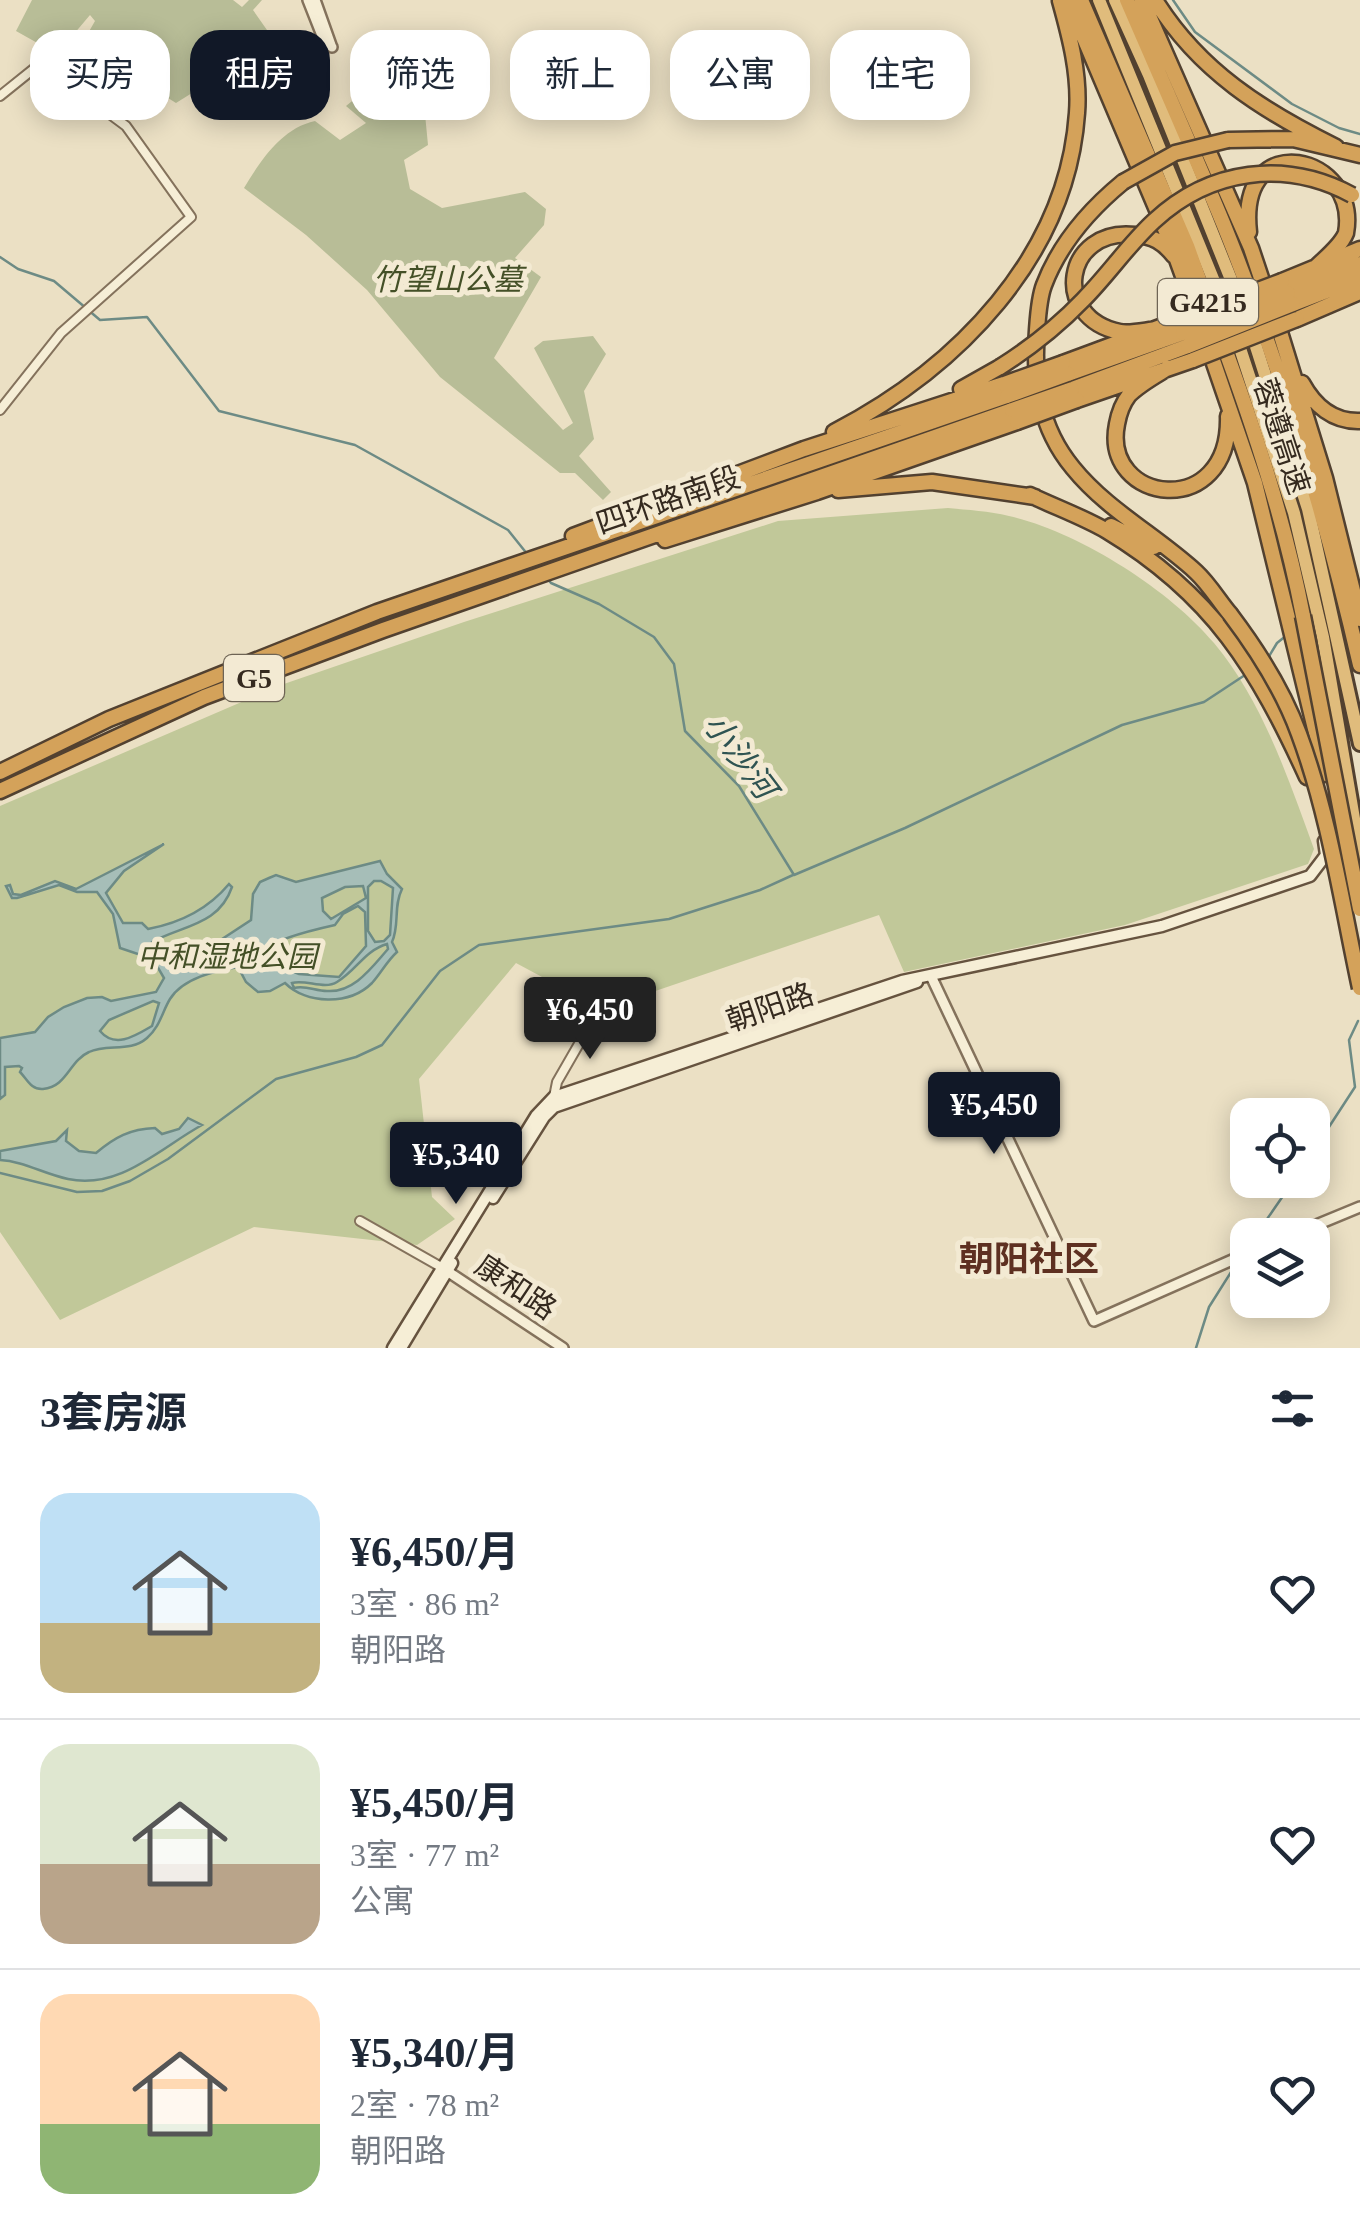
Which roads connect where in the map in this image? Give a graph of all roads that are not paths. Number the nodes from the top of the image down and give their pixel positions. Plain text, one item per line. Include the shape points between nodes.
1 (1060, 0) edge
2 (1068, 0) edge
3 (1081, 0) edge
4 (1100, 0) edge
5 (1116, 0) edge
6 (1127, 0) edge
7 (1142, 0) edge
8 (1154, 0) edge
9 (0, 96) edge
10 (1336, 146) junction
11 (1360, 154) edge
12 (1360, 200) edge
13 (1250, 248) junction
14 (1360, 250) edge
15 (1178, 263) junction
16 (1360, 264) edge
17 (1315, 268) junction
18 (1360, 278) edge
19 (1360, 292) edge
20 (1290, 299) junction
21 (1360, 306) edge
22 (1158, 329) junction
23 (1186, 340) junction
24 (1288, 356) junction
25 (1168, 368) junction
26 (1070, 382) junction
27 (1228, 400) junction
28 (1010, 403) junction
29 (0, 410) edge
30 (1360, 420) edge
31 (887, 421) junction
32 (822, 441) junction
33 (836, 475) junction
34 (814, 479) junction
35 (1030, 495) junction
36 (553, 549) junction
37 (1183, 562) junction
38 (1329, 612) edge
39 (1330, 635) junction
40 (1360, 665) edge
41 (1360, 744) edge
42 (0, 772) edge
43 (1326, 774) joint
44 (1307, 777) joint
45 (0, 791) edge
46 (1316, 814) junction
47 (1340, 832) junction
48 (1360, 857) edge
49 (1360, 910) edge
50 (931, 976) junction
51 (1360, 988) edge
52 (595, 1016) dead end
53 (554, 1097) junction
54 (1360, 1206) edge
55 (1330, 1219) edge
56 (360, 1221) dead end
57 (1230, 1260) edge
58 (444, 1269) junction
59 (393, 1348) edge
60 (402, 1348) edge
61 (563, 1348) edge

1 - 32 highway via 1076,78 1076,124 1065,184 1033,256 1001,301 953,349
2 - 15 highway
3 - 38 highway, 蓉遵高速 / G4215 via 1187,246 1294,566
4 - 38 highway via 1244,356
5 - 38 highway via 1256,342 1308,509
6 - 38 highway, 蓉遵高速 / G4215 via 1224,226 1283,394
7 - 13 highway
8 - 10 highway via 1227,83
9 - 29 street via 41,63 126,126 191,217 61,333
10 - 11 highway
10 - 37 highway, bridge via 1228,140 1175,153 1123,182 1078,226 1042,288 1035,381 1054,437 1072,468
12 - 31 highway, bridge via 1300,175 1270,172 1213,184 1156,218 1062,321 1000,368
13 - 17 highway via 1247,214 1254,190 1278,167 1310,162 1338,178 1351,204 1346,236
13 - 24 highway
14 - 17 highway
15 - 22 highway via 1150,236 1119,233 1101,237 1078,263 1074,294 1084,314 1123,332
15 - 27 highway
16 - 20 highway
17 - 20 highway
18 - 20 highway
19 - 20 highway
20 - 21 highway
20 - 23 highway, bridge
20 - 23 highway, bridge
22 - 23 highway
22 - 26 highway
23 - 25 highway
23 - 26 highway, 四环路南段 / G5
24 - 30 highway via 1315,403 1328,414
24 - 38 highway via 1326,478
25 - 26 highway
25 - 27 highway via 1119,410 1120,458 1143,484 1178,490 1214,472 1228,428
26 - 28 highway, 四环路南段 / G5, bridge
26 - 28 highway, bridge
27 - 38 highway via 1255,483
28 - 31 highway
28 - 33 highway, 四环路南段 / G5
31 - 32 highway
32 - 36 highway
33 - 34 highway
33 - 34 highway, 四环路南段 / G5
33 - 35 highway
34 - 36 highway, 四环路南段 / G5
34 - 45 highway, G5 via 204,698
35 - 37 highway
35 - 44 highway via 1106,531 1178,581 1209,612 1260,682
36 - 42 highway, 四环路南段 / G5 via 109,719
37 - 51 highway, bridge via 1230,614 1299,734
38 - 39 highway
38 - 40 highway, 蓉遵高速 / G4215
38 - 43 highway via 1294,642
38 - 49 highway, 蓉遵高速 / G4215, bridge
39 - 41 highway
39 - 48 highway
43 - 47 highway
44 - 46 main road
46 - 47 highway
46 - 50 main road via 1326,855 1310,876 1162,926
47 - 48 highway
50 - 53 main road
50 - 57 street via 1094,1321
50 - 58 main road, 朝阳路 via 554,1107
52 - 53 street, 朝阳路
53 - 58 main road, 朝阳路
54 - 55 street
56 - 58 street
58 - 59 main road, 朝阳路
58 - 60 main road, 朝阳路
58 - 61 street, 康和路

